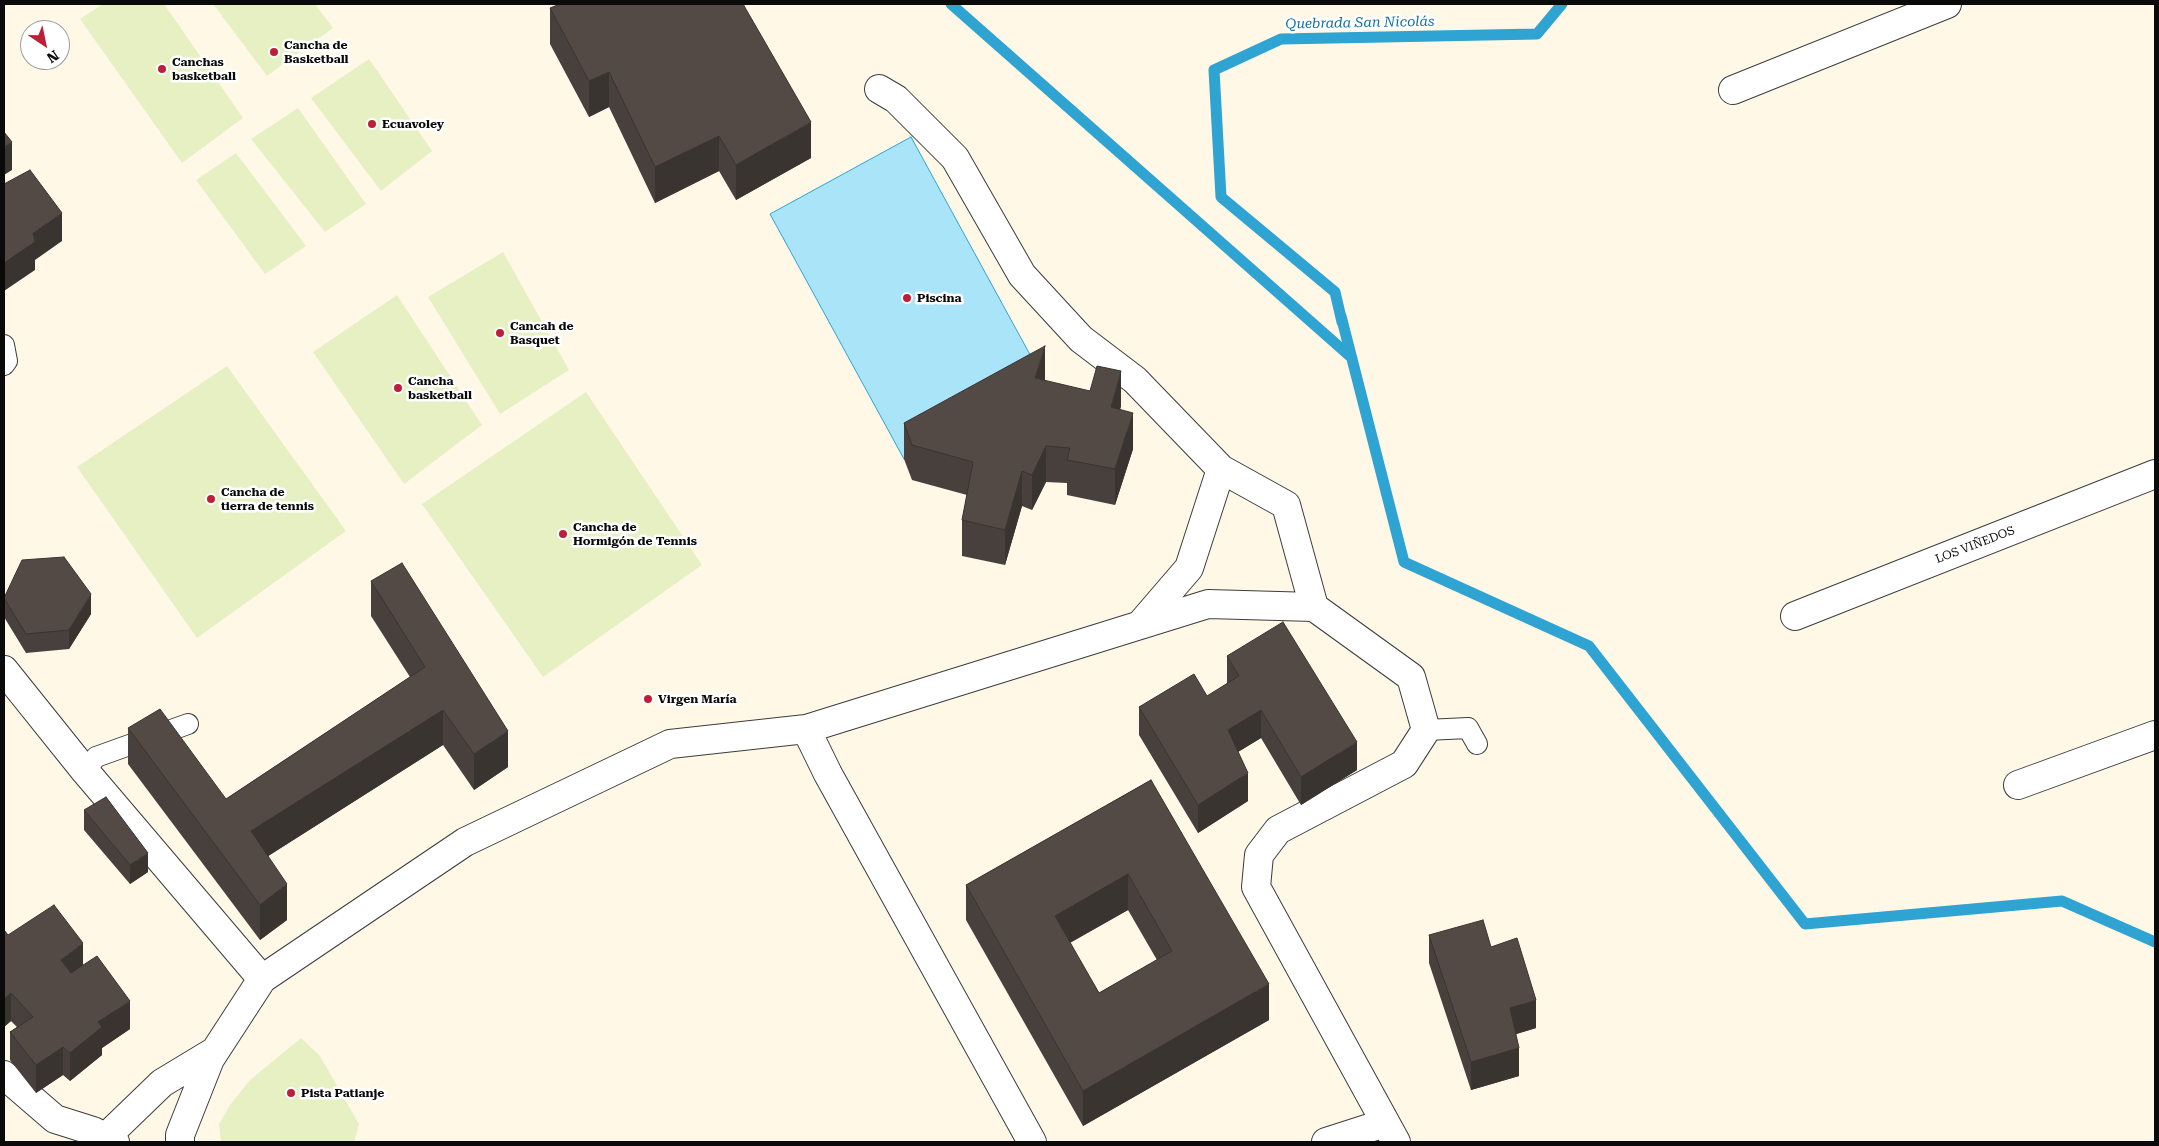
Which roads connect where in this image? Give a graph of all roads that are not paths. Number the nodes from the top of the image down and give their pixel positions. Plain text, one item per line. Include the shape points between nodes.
1 (1947, 4) edge
2 (879, 89) dead end
3 (1733, 90) dead end
4 (4, 346) edge
5 (4, 365) edge
6 (1221, 469) junction
7 (2155, 474) edge
8 (1314, 607) junction
9 (1795, 616) dead end
10 (1140, 626) junction
11 (4, 670) edge
12 (188, 724) dead end
13 (806, 729) junction
14 (1426, 730) junction
15 (2155, 735) edge
16 (1477, 744) dead end
17 (85, 771) junction
18 (2018, 785) dead end
19 (262, 979) junction
20 (216, 1051) junction
21 (4, 1075) edge
22 (1390, 1132) edge
23 (100, 1138) edge
24 (180, 1142) edge
25 (1032, 1142) edge
26 (1326, 1142) edge

1 - 3 street
2 - 6 street via 896,99 955,158 1022,275 1080,339 1135,380
4 - 5 lane via 7,361
6 - 8 street via 1286,505
6 - 10 street via 1189,568
7 - 9 street, LOS VIÑEDOS
8 - 10 street via 1208,604
8 - 14 street via 1411,677
10 - 13 street
11 - 17 street
12 - 17 lane via 96,757
13 - 19 street via 670,744 465,842
13 - 25 street
14 - 16 lane via 1468,728
14 - 22 street via 1404,764 1278,830 1259,855 1256,887
15 - 18 street
17 - 19 street
19 - 20 street
20 - 23 street via 162,1083
20 - 24 street
21 - 23 street via 55,1119
22 - 26 street

